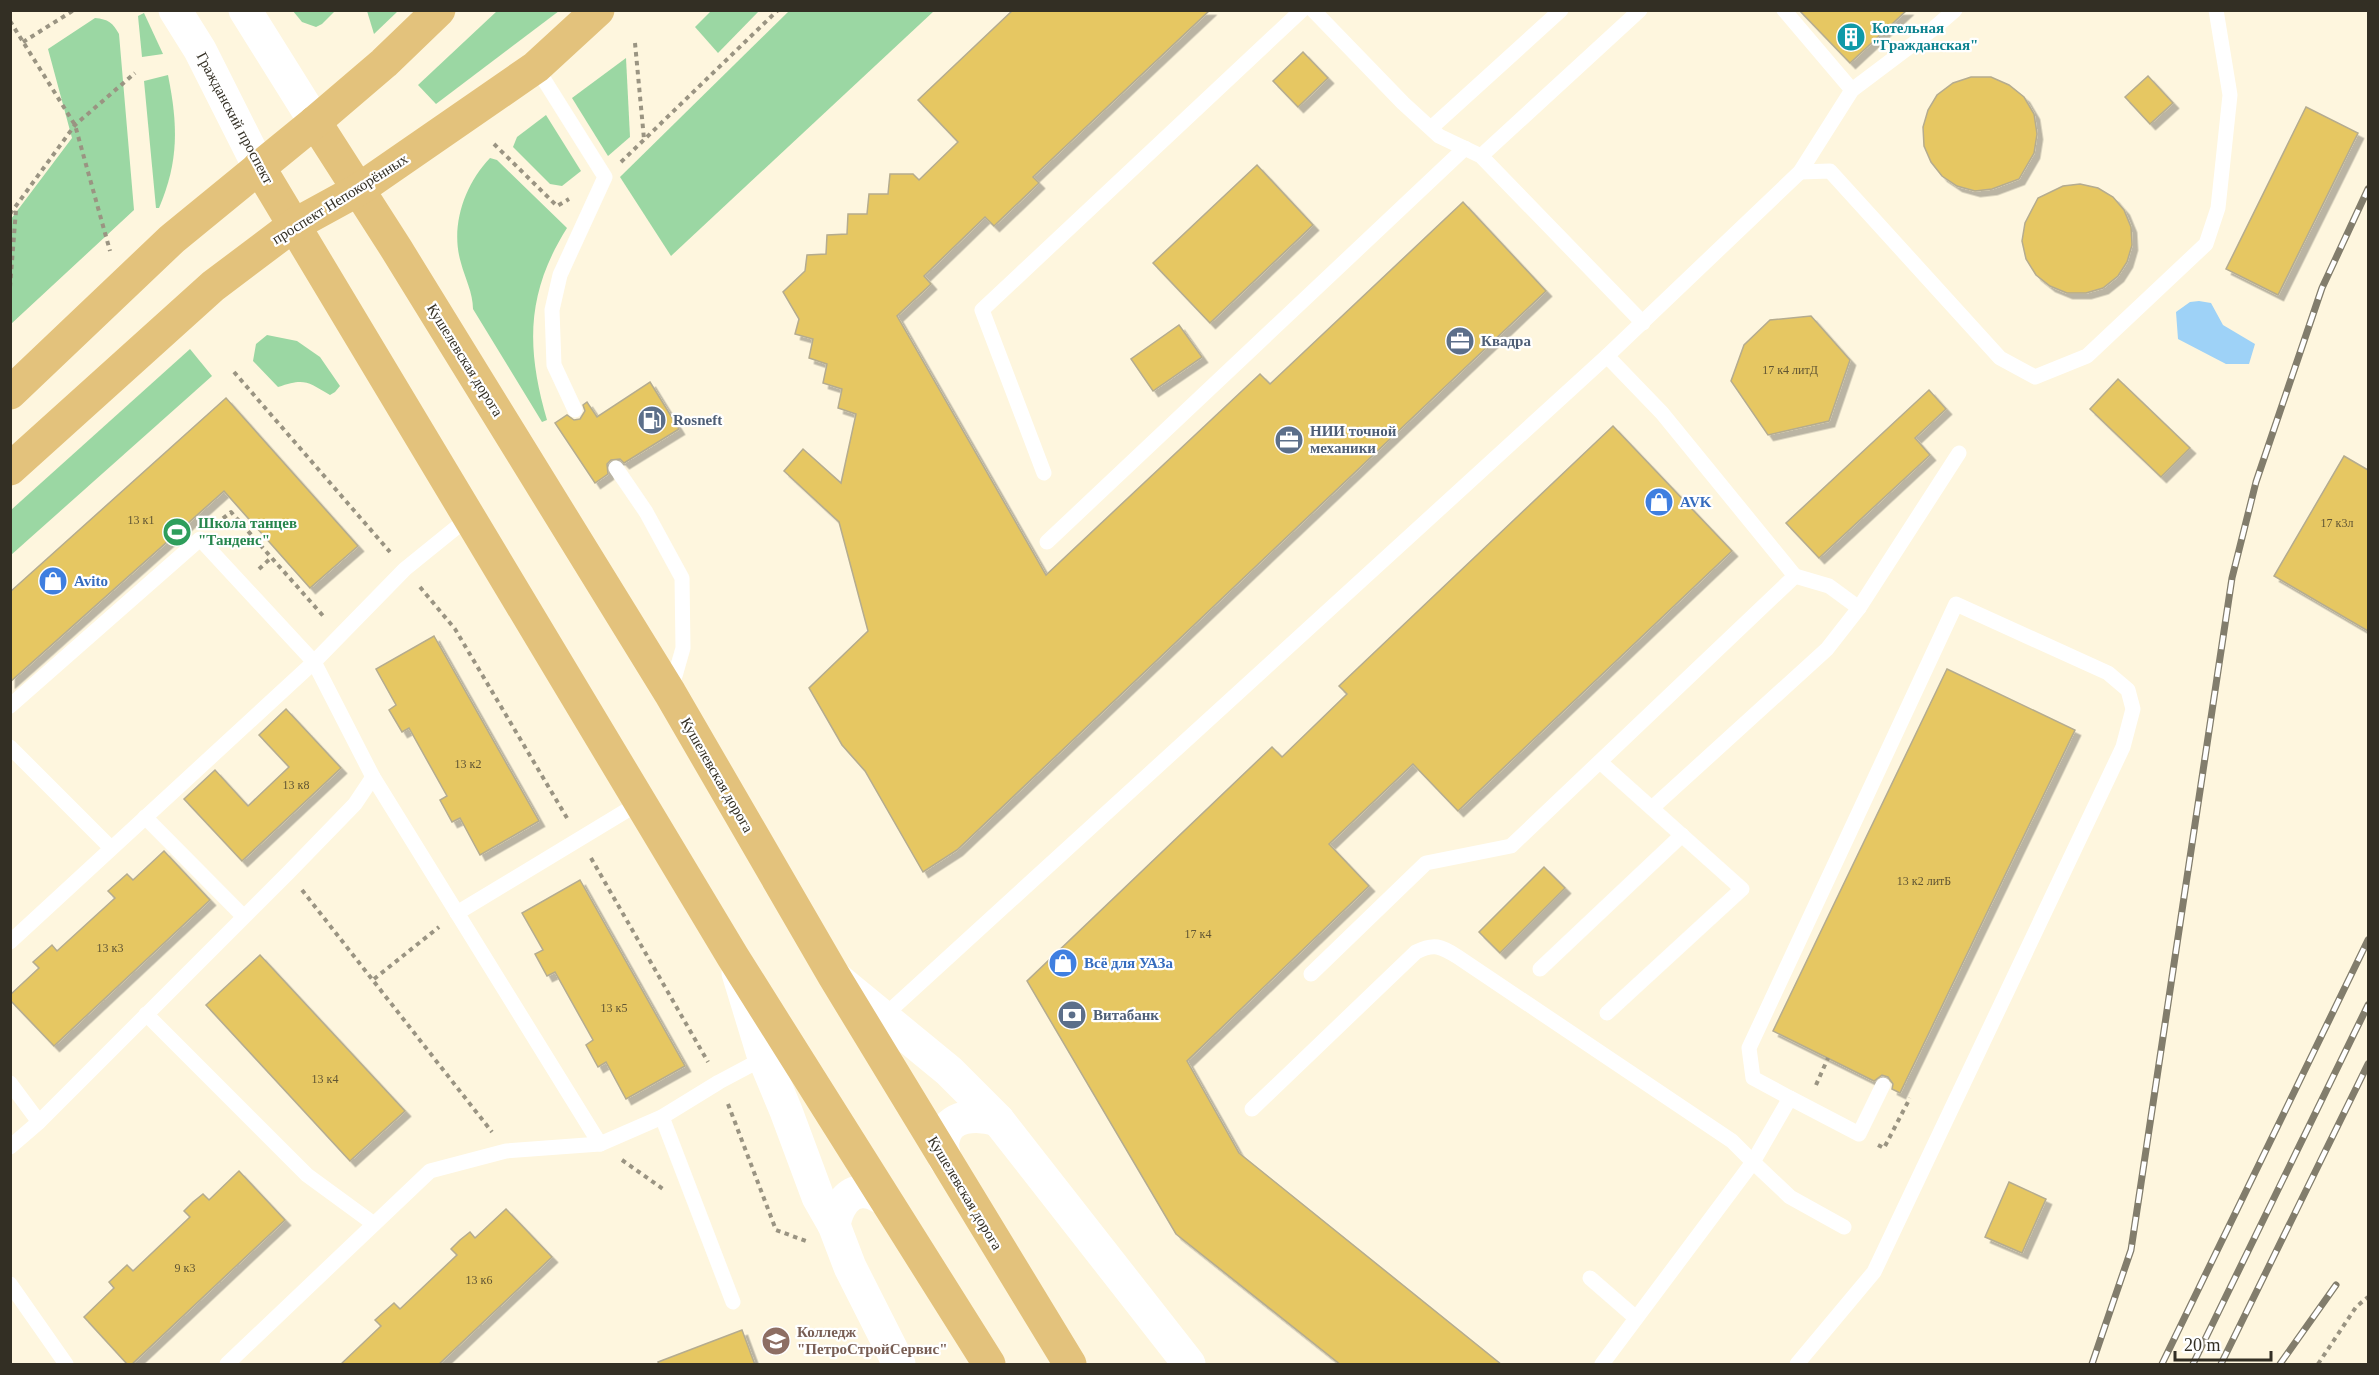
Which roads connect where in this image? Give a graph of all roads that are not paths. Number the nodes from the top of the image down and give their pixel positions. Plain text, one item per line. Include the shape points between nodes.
1 (175, 10) edge
2 (245, 10) edge
3 (439, 10) edge
4 (598, 10) edge
5 (1302, 10) edge
6 (1313, 10) edge
7 (1561, 10) edge
8 (1640, 10) edge
9 (1784, 10) edge
10 (1955, 10) edge
11 (2216, 10) edge
12 (536, 67) junction
13 (1852, 90) junction
14 (315, 122) junction
15 (1431, 128) junction
16 (1465, 148) junction
17 (1481, 156) junction
18 (259, 167) junction
19 (1800, 172) junction
20 (358, 190) junction
21 (294, 225) junction
22 (1643, 322) junction
23 (1607, 356) junction
24 (10, 393) edge
25 (575, 410) dead end
26 (1959, 453) dead end
27 (616, 468) dead end
28 (10, 470) edge
29 (1044, 473) dead end
30 (468, 518) junction
31 (1047, 542) dead end
32 (1796, 576) junction
33 (1859, 608) junction
34 (314, 662) junction
35 (670, 693) junction
36 (10, 706) edge
37 (10, 747) edge
38 (1600, 762) junction
39 (373, 777) junction
40 (639, 803) junction
41 (1652, 808) junction
42 (145, 817) junction
43 (1682, 835) junction
44 (111, 848) junction
45 (457, 913) junction
46 (243, 916) junction
47 (10, 942) edge
48 (733, 957) junction
49 (1540, 969) dead end
50 (1311, 974) dead end
51 (834, 976) junction
52 (1607, 1013) dead end
53 (146, 1014) junction
54 (884, 1016) junction
55 (764, 1058) junction
56 (10, 1083) edge
57 (1883, 1085) dead end
58 (1790, 1098) junction
59 (1252, 1109) dead end
60 (662, 1117) junction
61 (998, 1120) junction
62 (39, 1122) junction
63 (600, 1144) junction
64 (10, 1147) edge
65 (945, 1160) junction
66 (1753, 1162) junction
67 (885, 1199) junction
68 (374, 1224) junction
69 (1844, 1227) dead end
70 (825, 1235) junction
71 (1590, 1278) dead end
72 (10, 1284) edge
73 (733, 1302) dead end
74 (1636, 1318) junction
75 (66, 1365) edge
76 (227, 1365) edge
77 (899, 1365) edge
78 (989, 1365) edge
79 (1070, 1365) edge
80 (1189, 1365) edge
81 (1602, 1365) edge
82 (1797, 1365) edge

1 - 18 main road, Гражданский проспект via 200,50
2 - 14 main road
3 - 14 main road
4 - 12 main road, проспект Непокорённых
5 - 29 lane via 982,310
6 - 15 lane
7 - 15 lane
8 - 17 lane
9 - 13 lane
10 - 13 lane
11 - 19 lane via 2229,95 2218,208 2206,244 2087,356 2036,377 2000,358 1830,171
12 - 20 main road, проспект Непокорённых
12 - 25 lane via 605,177 560,275 552,309 554,365
13 - 19 lane
14 - 18 main road
14 - 20 main road
15 - 16 lane
16 - 17 lane
16 - 31 lane
17 - 22 lane
18 - 21 main road, Гражданский проспект
18 - 24 main road via 172,239
19 - 22 lane
20 - 21 main road, проспект Непокорённых
20 - 35 main road, Кушелевская дорога
21 - 28 main road, проспект Непокорённых via 213,286
21 - 30 main road
22 - 23 lane
23 - 32 lane via 1662,413
23 - 54 lane
26 - 33 lane
27 - 35 lane via 646,512 682,579 683,648
30 - 34 lane via 405,569
30 - 40 main road
32 - 33 lane via 1829,586
32 - 38 lane
33 - 41 lane via 1827,649
34 - 36 lane via 200,539
34 - 39 lane
34 - 42 lane
35 - 51 main road, Кушелевская дорога
37 - 44 lane
38 - 41 lane
38 - 50 lane via 1511,846 1426,864
39 - 45 lane
39 - 46 lane via 355,804
40 - 45 lane
40 - 48 main road
41 - 43 lane
42 - 44 lane
42 - 46 lane
43 - 49 lane
43 - 52 lane via 1742,889
44 - 47 lane
45 - 63 lane
46 - 53 lane
48 - 55 main road
48 - 67 main road
51 - 54 main road
51 - 65 main road, Кушелевская дорога
53 - 62 lane
53 - 68 lane via 307,1175
54 - 61 main road via 949,1071
55 - 60 lane
55 - 70 main road via 818,1197
56 - 62 lane
57 - 58 lane via 1859,1134
58 - 66 lane
58 - 82 lane via 1753,1078 1749,1048 1956,604 2108,673 2128,690 2133,710 2123,747 1874,1272
59 - 66 lane via 1416,952 1429,946 1458,957 1732,1141
60 - 63 lane
60 - 73 lane
61 - 65 main road via 967,1116 953,1124 943,1141
61 - 80 main road
62 - 64 lane
63 - 68 lane via 506,1151 429,1171
65 - 79 main road, Кушелевская дорога
66 - 69 lane via 1791,1197
66 - 74 lane
67 - 70 main road via 867,1191 855,1192 836,1212
67 - 78 main road
68 - 76 lane
70 - 77 main road via 850,1267
71 - 74 lane
72 - 75 lane
74 - 81 lane

